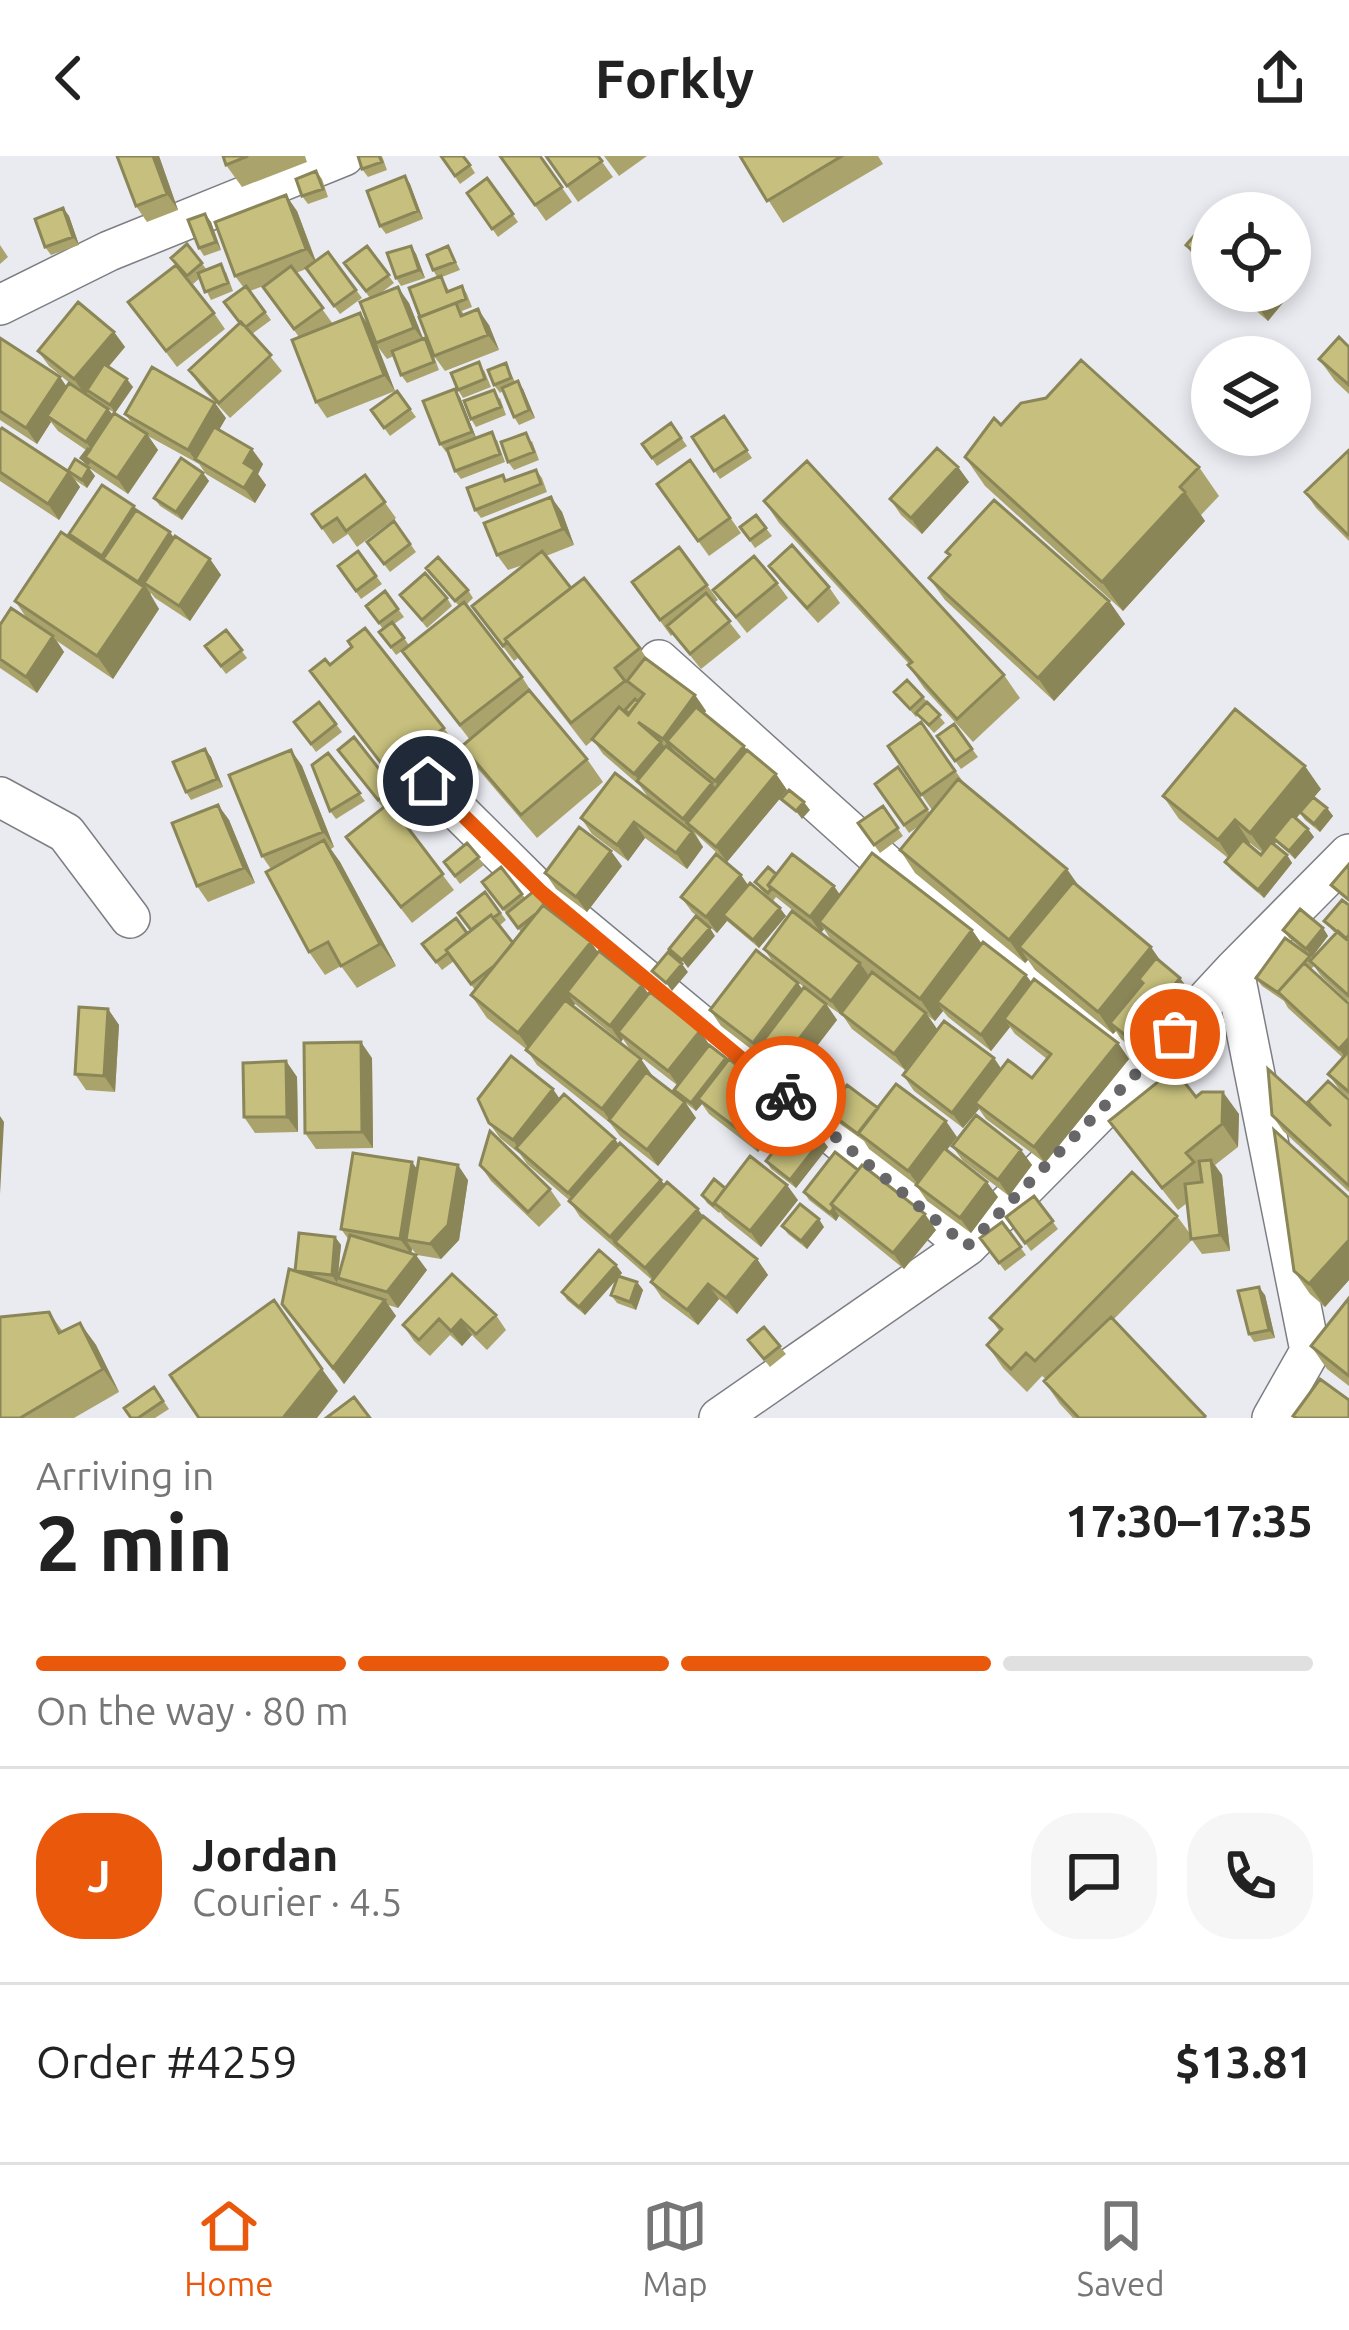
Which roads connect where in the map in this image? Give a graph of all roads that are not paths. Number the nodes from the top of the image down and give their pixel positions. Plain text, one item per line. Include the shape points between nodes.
1 (344, 156) edge
2 (0, 305) edge
3 (659, 660) dead end
4 (428, 781) dead end
5 (0, 797) edge
6 (1349, 854) edge
7 (130, 918) dead end
8 (1234, 970) junction
9 (1146, 1065) junction
10 (967, 1246) junction
11 (1336, 1318) edge
12 (1310, 1351) junction
13 (719, 1418) edge
14 (1272, 1418) edge

1 - 2 street via 109,251
3 - 9 street via 890,868
4 - 10 street via 541,892
5 - 7 street via 66,833
6 - 8 street
8 - 9 street
8 - 12 street
9 - 10 street
10 - 13 street
11 - 12 street
12 - 14 street

